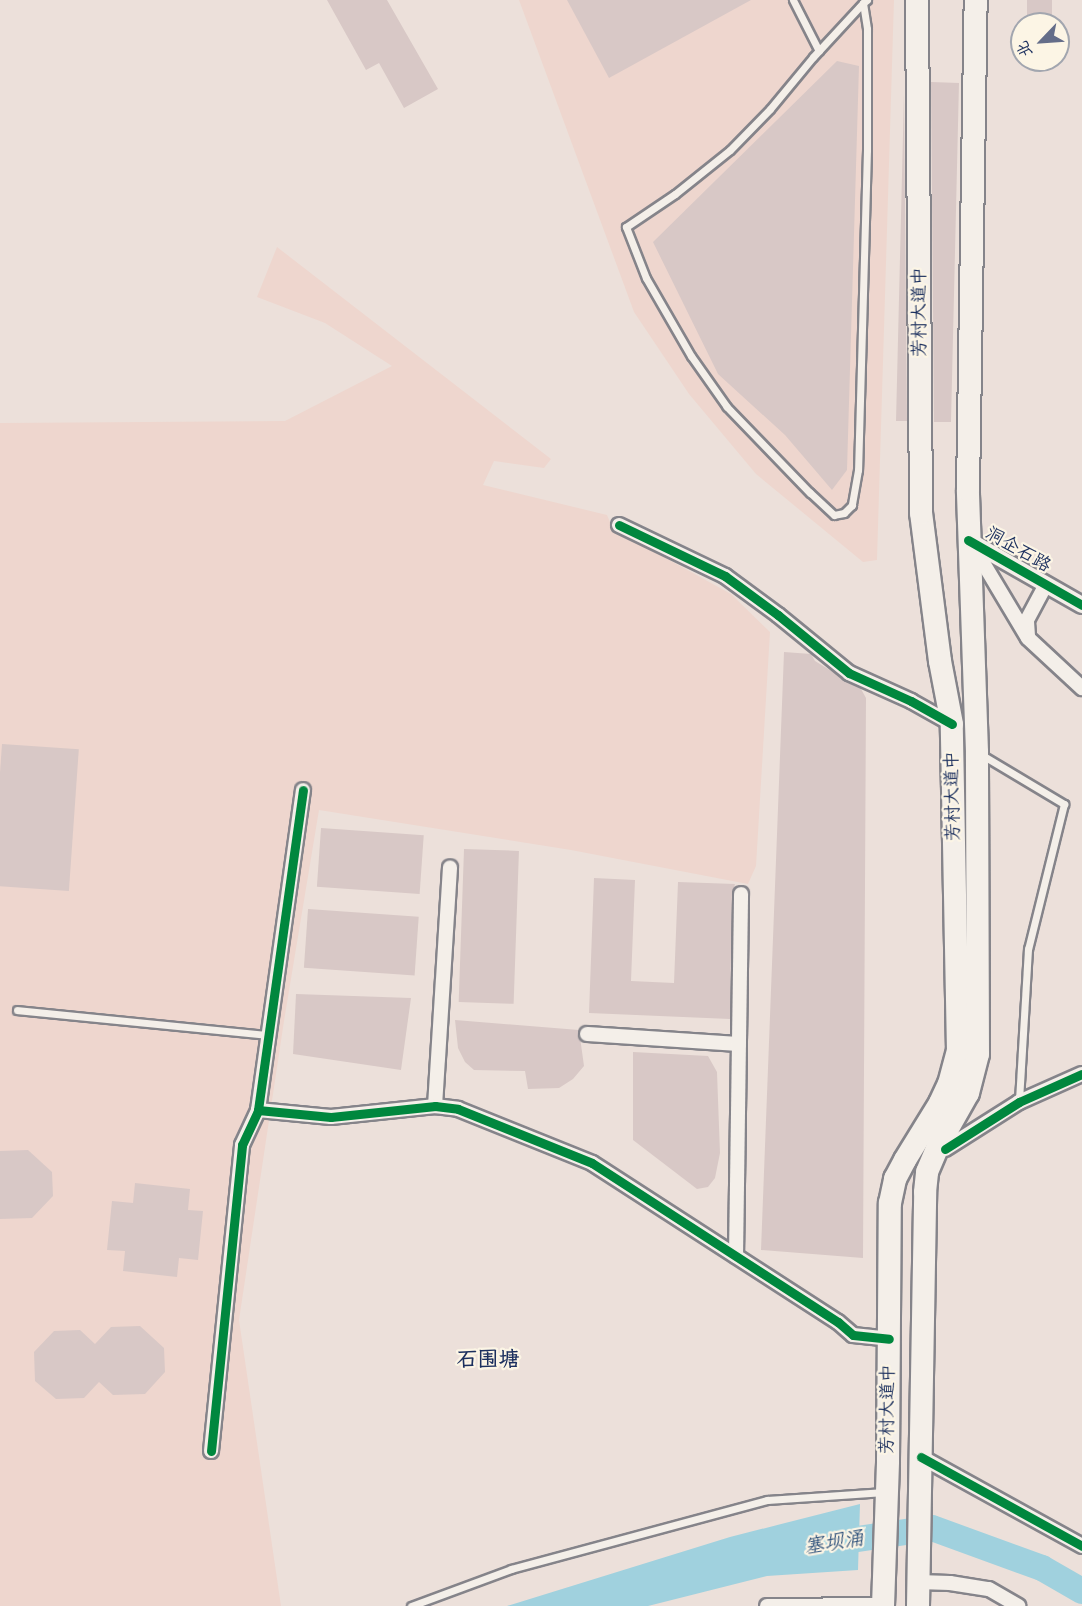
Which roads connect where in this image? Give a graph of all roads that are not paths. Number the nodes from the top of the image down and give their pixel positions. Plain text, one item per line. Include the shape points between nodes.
1 (793, 0) edge
2 (917, 0) edge
3 (976, 0) edge
4 (865, 2) edge
5 (819, 51) junction
6 (619, 525) dead end
7 (968, 540) junction
8 (1046, 585) junction
9 (1082, 605) edge
10 (1028, 638) junction
11 (1082, 688) edge
12 (952, 724) junction
13 (977, 752) junction
14 (303, 790) dead end
15 (450, 867) dead end
16 (741, 894) dead end
17 (17, 1010) dead end
18 (587, 1034) dead end
19 (268, 1035) junction
20 (739, 1044) junction
21 (1082, 1074) edge
22 (1019, 1102) junction
23 (435, 1106) junction
24 (258, 1110) junction
25 (945, 1149) dead end
26 (736, 1256) junction
27 (889, 1339) junction
28 (211, 1451) dead end
29 (921, 1457) junction
30 (887, 1492) junction
31 (1082, 1546) edge
32 (918, 1582) junction
33 (411, 1606) edge
34 (767, 1606) edge
35 (883, 1606) edge
36 (918, 1606) edge
37 (1018, 1606) edge

1 - 5 lane
2 - 12 highway, 芳村大道中 via 921,513
3 - 7 highway, 芳村大道中
4 - 5 lane
4 - 5 lane via 867,150 858,470 852,505 844,513 834,514 727,407 691,356 646,278 626,227 730,150
6 - 12 street via 724,576 849,673
7 - 8 street, 洞企石路
7 - 10 street
7 - 13 highway, 芳村大道中
8 - 9 street, 洞企石路
8 - 10 street via 1026,620
10 - 11 street
12 - 27 highway, 芳村大道中 via 958,1052 940,1103 895,1179 890,1203
13 - 22 lane via 1064,804 1028,949
13 - 29 highway, 芳村大道中 via 978,1054 968,1093 927,1172
14 - 19 street
15 - 23 street
16 - 20 street
17 - 19 lane
18 - 20 street
19 - 24 street
20 - 26 street
21 - 22 street
22 - 25 street
23 - 24 street via 331,1117
23 - 26 street via 458,1109 592,1163
24 - 28 street via 242,1145
26 - 27 street via 853,1335
27 - 30 highway, 芳村大道中
29 - 31 street
29 - 32 highway, 芳村大道中
30 - 33 lane via 767,1500 512,1569
30 - 35 highway, 芳村大道中
32 - 36 highway, 芳村大道中
32 - 37 street via 989,1589
34 - 35 street

